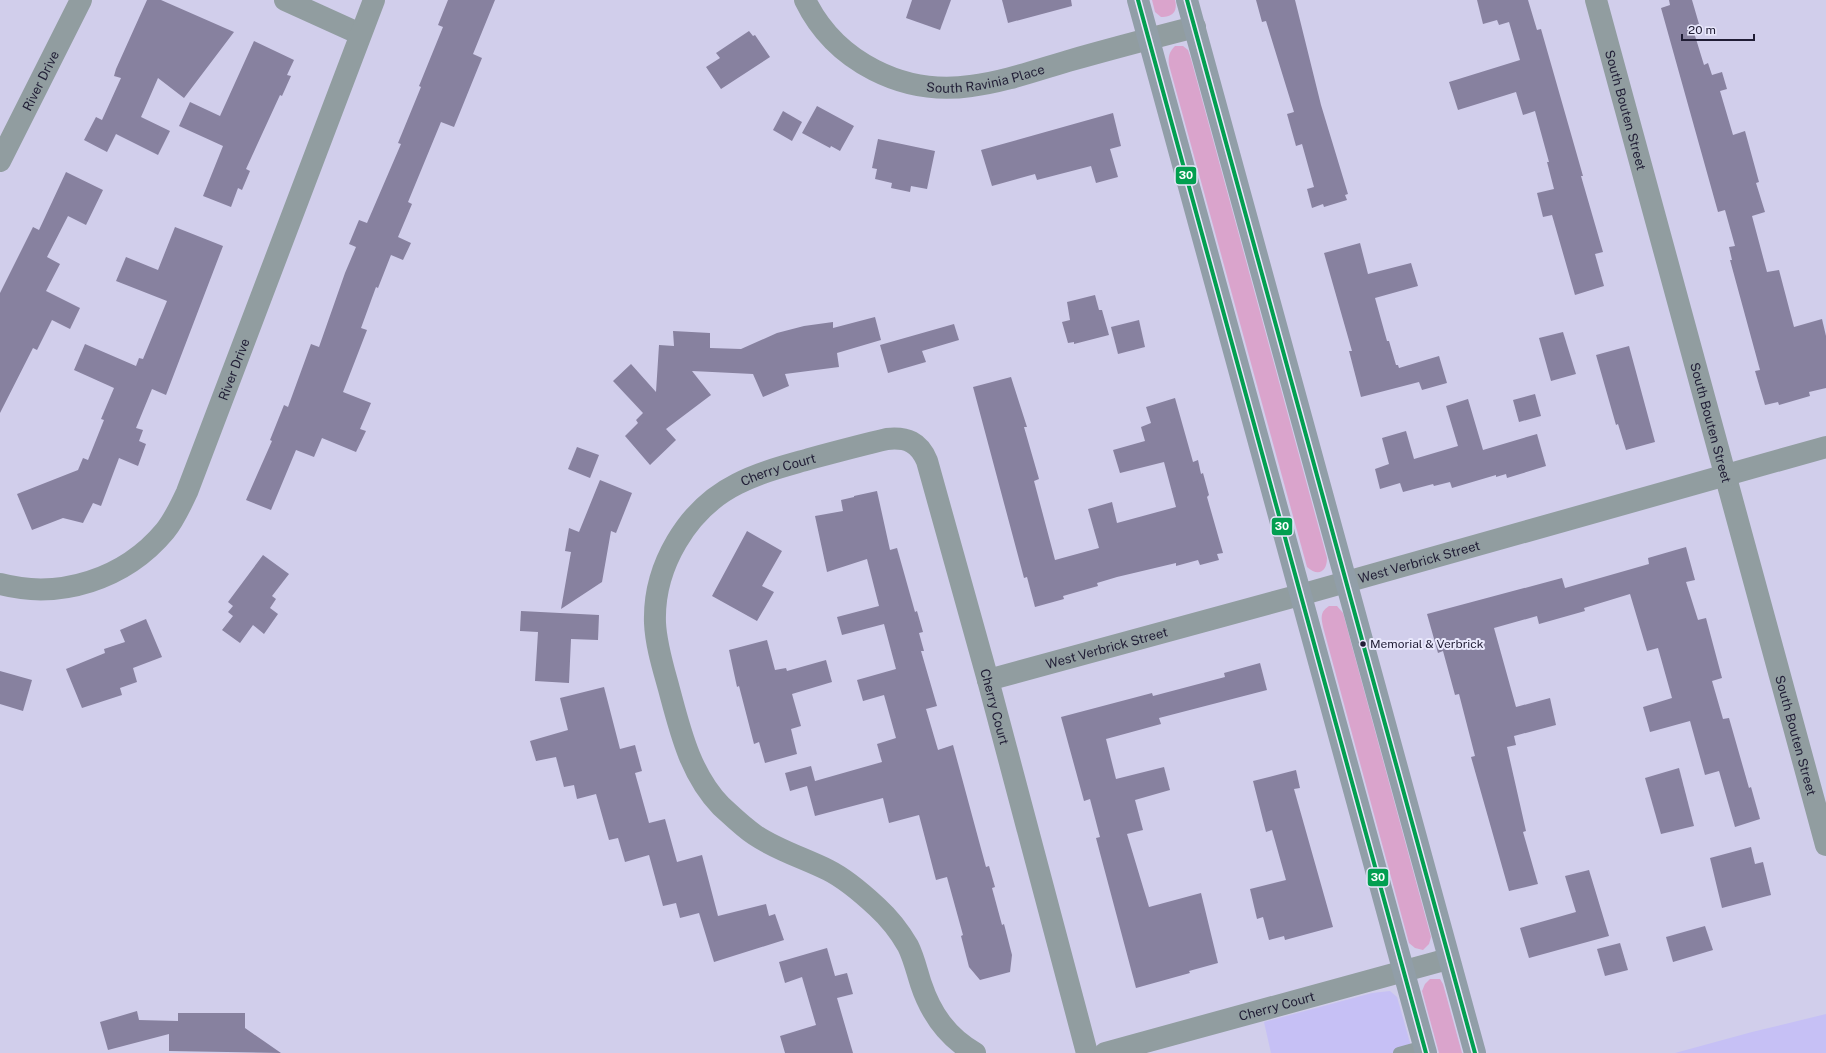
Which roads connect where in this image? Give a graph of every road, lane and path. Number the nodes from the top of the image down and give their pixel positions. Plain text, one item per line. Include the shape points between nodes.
1 (81, 0) edge
2 (286, 0) edge
3 (374, 0) edge
4 (805, 0) edge
5 (1138, 0) edge
6 (1187, 0) edge
7 (1596, 0) edge
8 (1194, 27) junction
9 (360, 34) junction
10 (1148, 38) junction
11 (0, 161) edge
12 (1826, 447) edge
13 (1726, 475) junction
14 (1347, 582) junction
15 (0, 584) edge
16 (1300, 595) junction
17 (988, 680) junction
18 (1826, 845) edge
19 (1448, 959) junction
20 (1404, 972) junction
21 (1425, 1049) edge
22 (974, 1053) edge
23 (1086, 1053) edge
24 (1105, 1053) edge
25 (1399, 1053) edge
26 (1475, 1053) edge

1 - 11 street, River Drive
2 - 9 street
3 - 9 street, River Drive
4 - 10 street, South Ravinia Place via 811,12 836,44 868,68 904,82 928,86 950,88 994,82
5 - 10 main road
6 - 8 main road
7 - 13 street, South Bouten Street
8 - 10 street, South Ravinia Place
8 - 14 main road
9 - 15 street, River Drive via 187,492 165,531 126,564 94,581 76,586 39,589
10 - 16 main road
12 - 13 street, West Verbrick Street
13 - 14 street, West Verbrick Street
13 - 18 street, South Bouten Street
14 - 16 street, West Verbrick Street
14 - 19 main road
16 - 17 street, West Verbrick Street
16 - 20 main road
17 - 22 street, Cherry Court via 927,461 922,450 901,437 887,438 776,468 736,484 707,505 688,524 662,571 655,606 659,649 684,744 703,783 719,803 754,835 829,870 847,881 880,910 908,946 922,987 937,1019 951,1037
17 - 23 street, Cherry Court
19 - 20 street, Cherry Court
19 - 26 main road
20 - 21 main road
20 - 24 street, Cherry Court
21 - 25 lane

